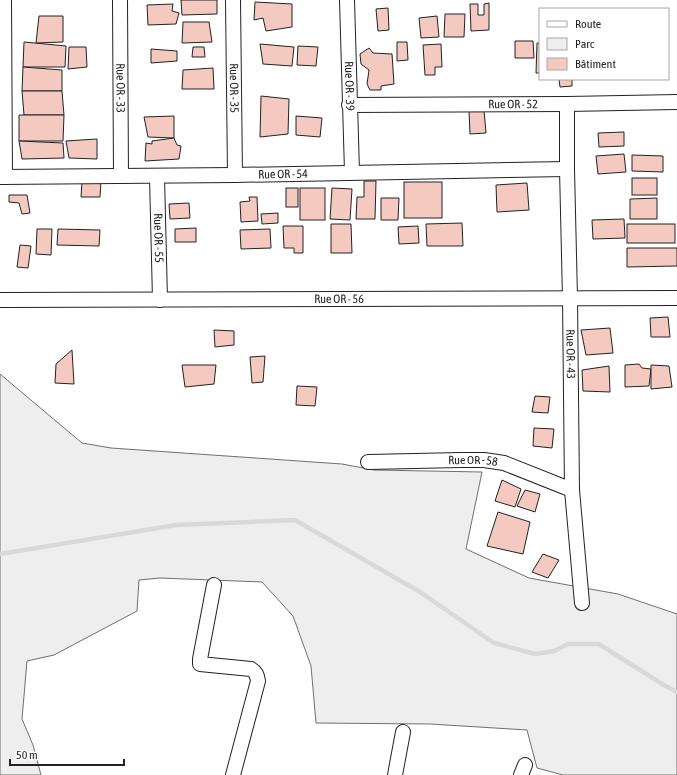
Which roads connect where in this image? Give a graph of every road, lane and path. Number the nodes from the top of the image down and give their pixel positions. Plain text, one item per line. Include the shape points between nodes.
1 (4, 0) edge
2 (120, 0) edge
3 (232, 0) edge
4 (347, 0) edge
5 (677, 102) edge
6 (567, 104) junction
7 (349, 106) junction
8 (567, 169) junction
9 (352, 172) junction
10 (235, 175) junction
11 (121, 176) junction
12 (157, 176) junction
13 (3, 177) edge
14 (570, 298) junction
15 (677, 298) edge
16 (0, 300) edge
17 (160, 300) junction
18 (368, 462) dead end
19 (572, 490) junction
20 (214, 585) dead end
21 (582, 603) dead end
22 (403, 732) dead end
23 (233, 775) edge
24 (395, 775) edge

1 - 13 street
2 - 11 street, Rue OR - 33
3 - 10 street, Rue OR - 35
4 - 7 street, Rue OR - 39
5 - 6 street, Rue OR - 52
6 - 7 street, Rue OR - 52
6 - 8 street, Rue OR - 43
7 - 9 street, Rue OR - 39
8 - 9 street, Rue OR - 54
8 - 14 street, Rue OR - 43
9 - 10 street, Rue OR - 54
10 - 12 street, Rue OR - 54
11 - 12 street, Rue OR - 54
11 - 13 street, Rue OR - 54
12 - 17 street, Rue OR - 55
14 - 15 street, Rue OR - 56
14 - 17 street, Rue OR - 56
14 - 19 street, Rue OR - 43
16 - 17 street, Rue OR - 56
18 - 19 street, Rue OR - 58 via 484,460 504,463
19 - 21 street, Rue OR - 43
20 - 23 street via 200,664 251,669 258,676
22 - 24 street

